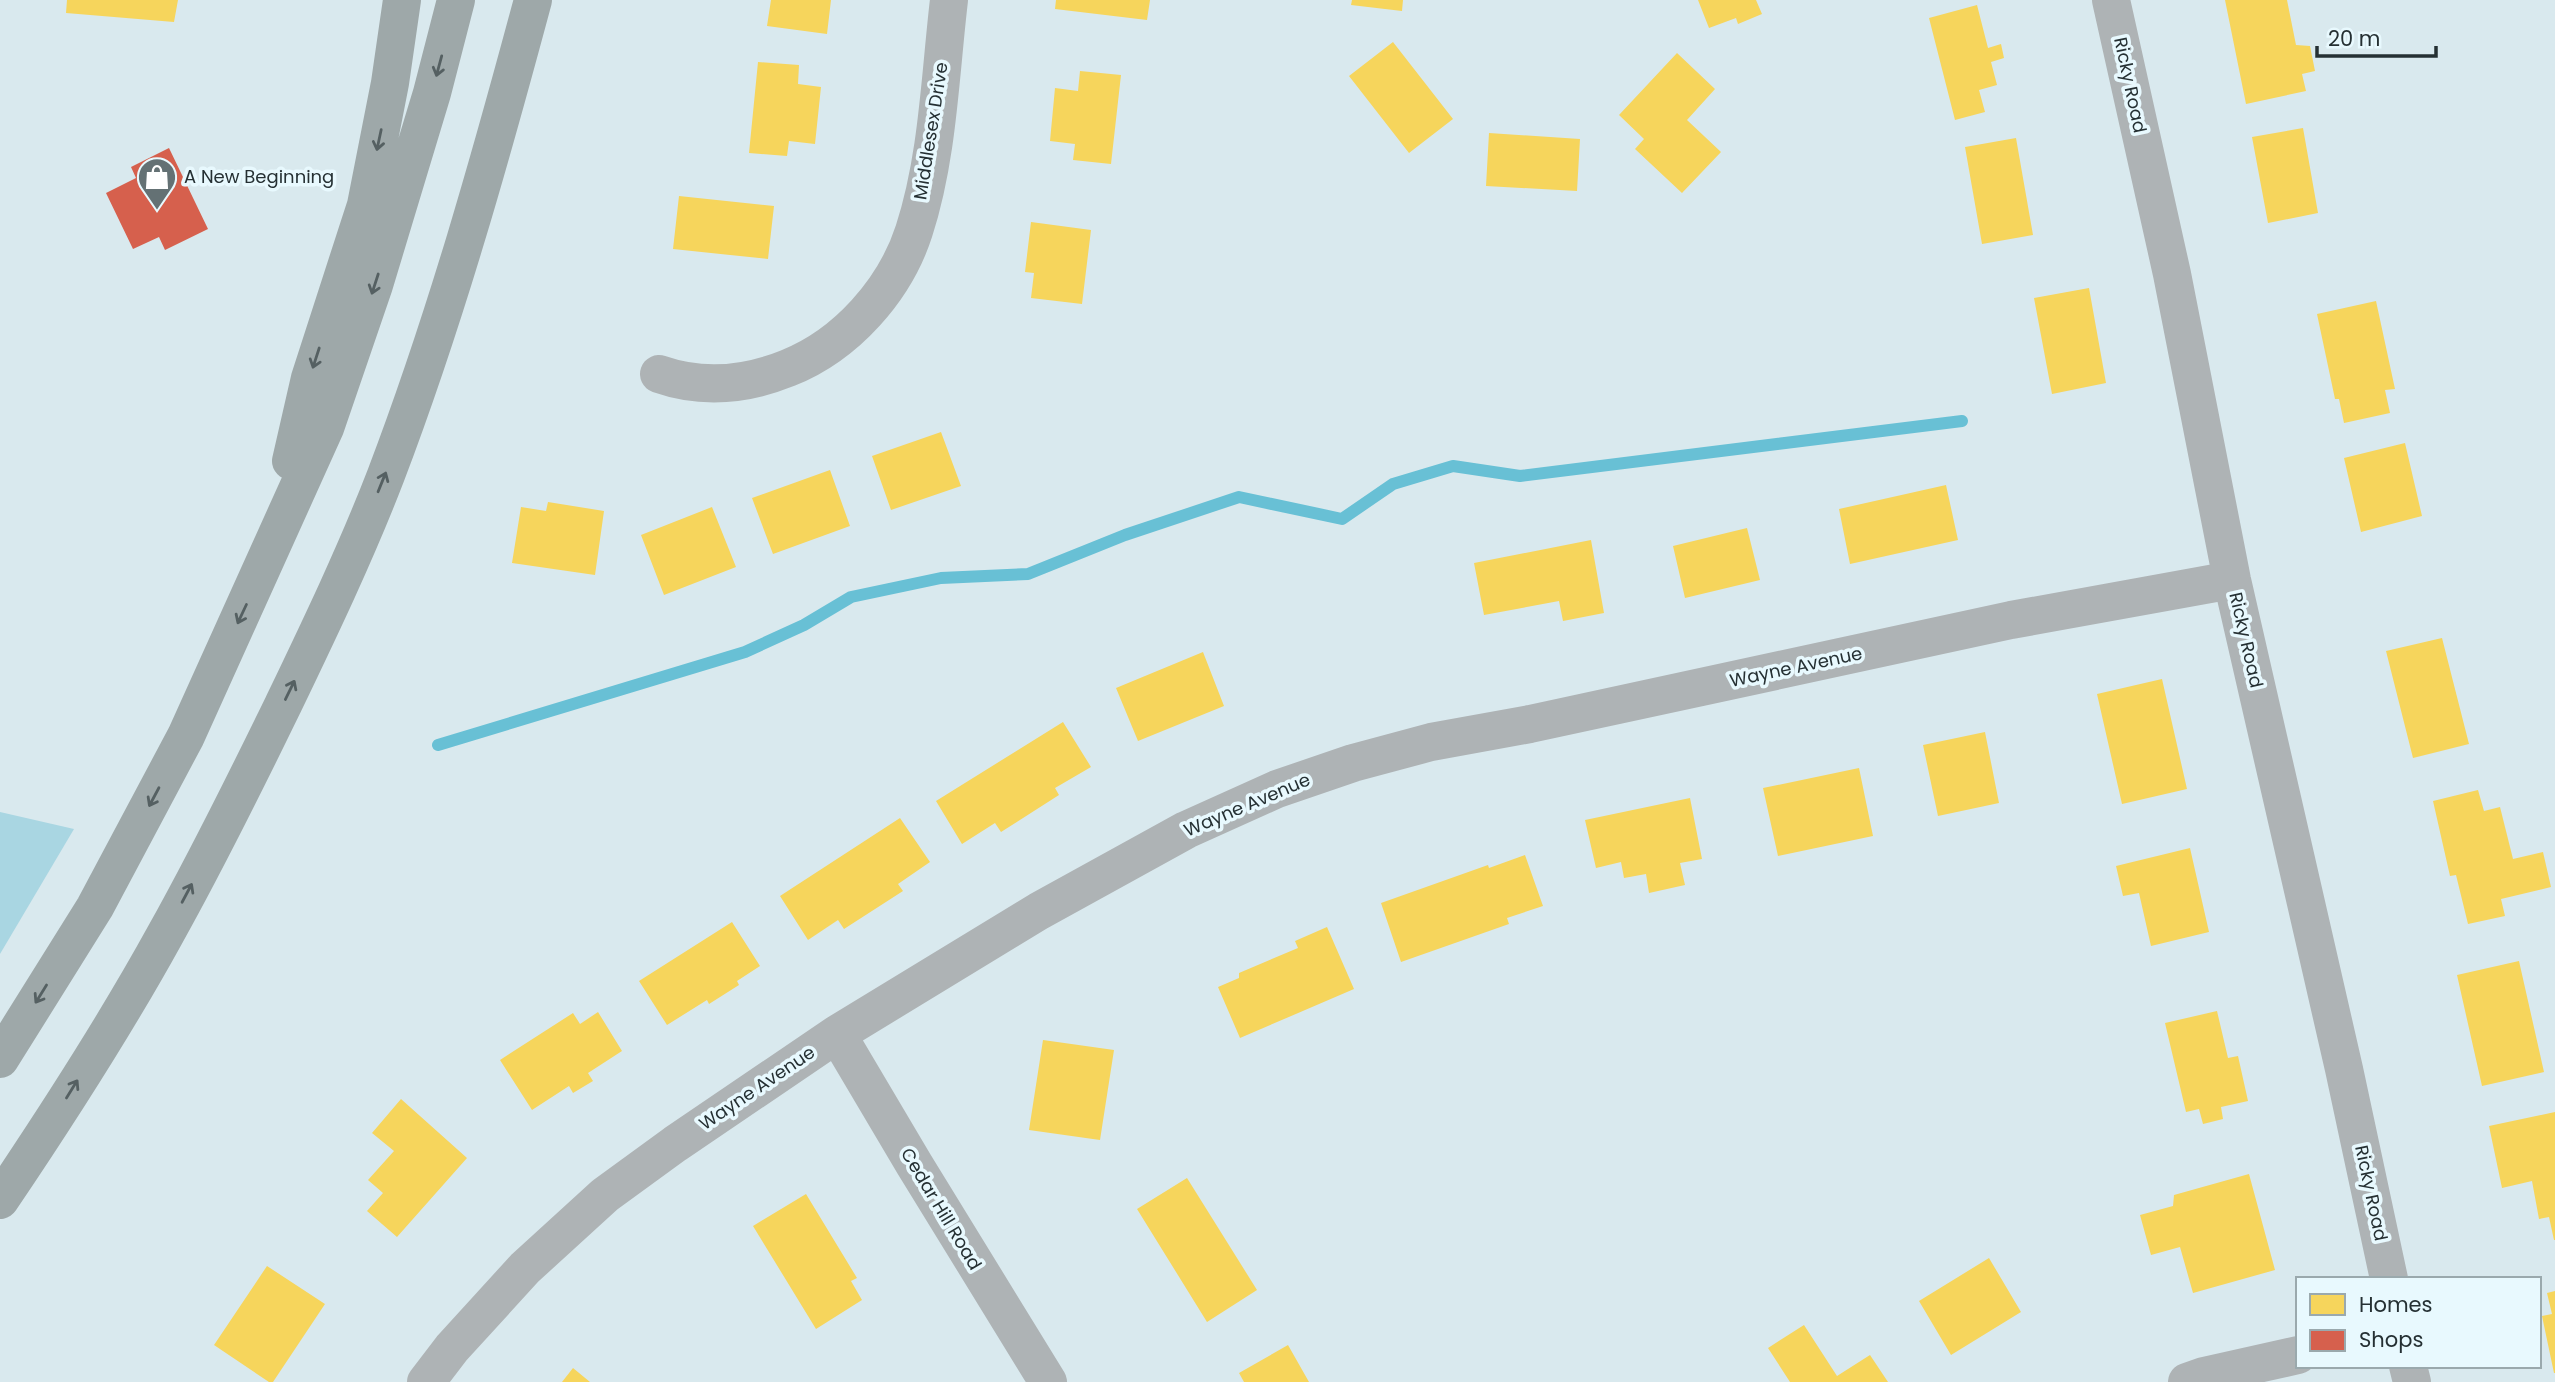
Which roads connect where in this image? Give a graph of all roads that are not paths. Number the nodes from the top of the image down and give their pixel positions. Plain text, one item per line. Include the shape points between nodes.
1 (402, 0) edge
2 (456, 0) edge
3 (533, 0) edge
4 (949, 0) edge
5 (2111, 0) edge
6 (659, 374) dead end
7 (271, 552) junction
8 (2232, 580) junction
9 (837, 1034) junction
10 (0, 1059) edge
11 (36, 1147) junction
12 (0, 1200) edge
13 (0, 1222) edge
14 (2389, 1277) edge
15 (2296, 1355) edge
16 (426, 1382) edge
17 (1048, 1382) edge
18 (2187, 1382) edge

1 -> 7 highway via 366,205 310,378
2 -> 7 highway via 374,285 325,428
11 -> 3 highway via 164,937 318,632 385,477 433,341
4 - 6 street, Middlesex Drive via 931,158 914,232 895,274 873,305 840,337 802,363 768,376 725,384 682,382
5 - 8 street, Ricky Road via 2172,274
7 -> 10 highway via 186,736 95,907
8 - 9 street, Wayne Avenue via 2011,620 1431,742 1353,763 1277,789 1186,830 1039,911
8 - 14 street, Ricky Road
9 - 16 street, Wayne Avenue via 605,1195 525,1268
9 - 17 street, Cedar Hill Road
11 - 12 highway
11 - 13 highway
15 - 18 street

